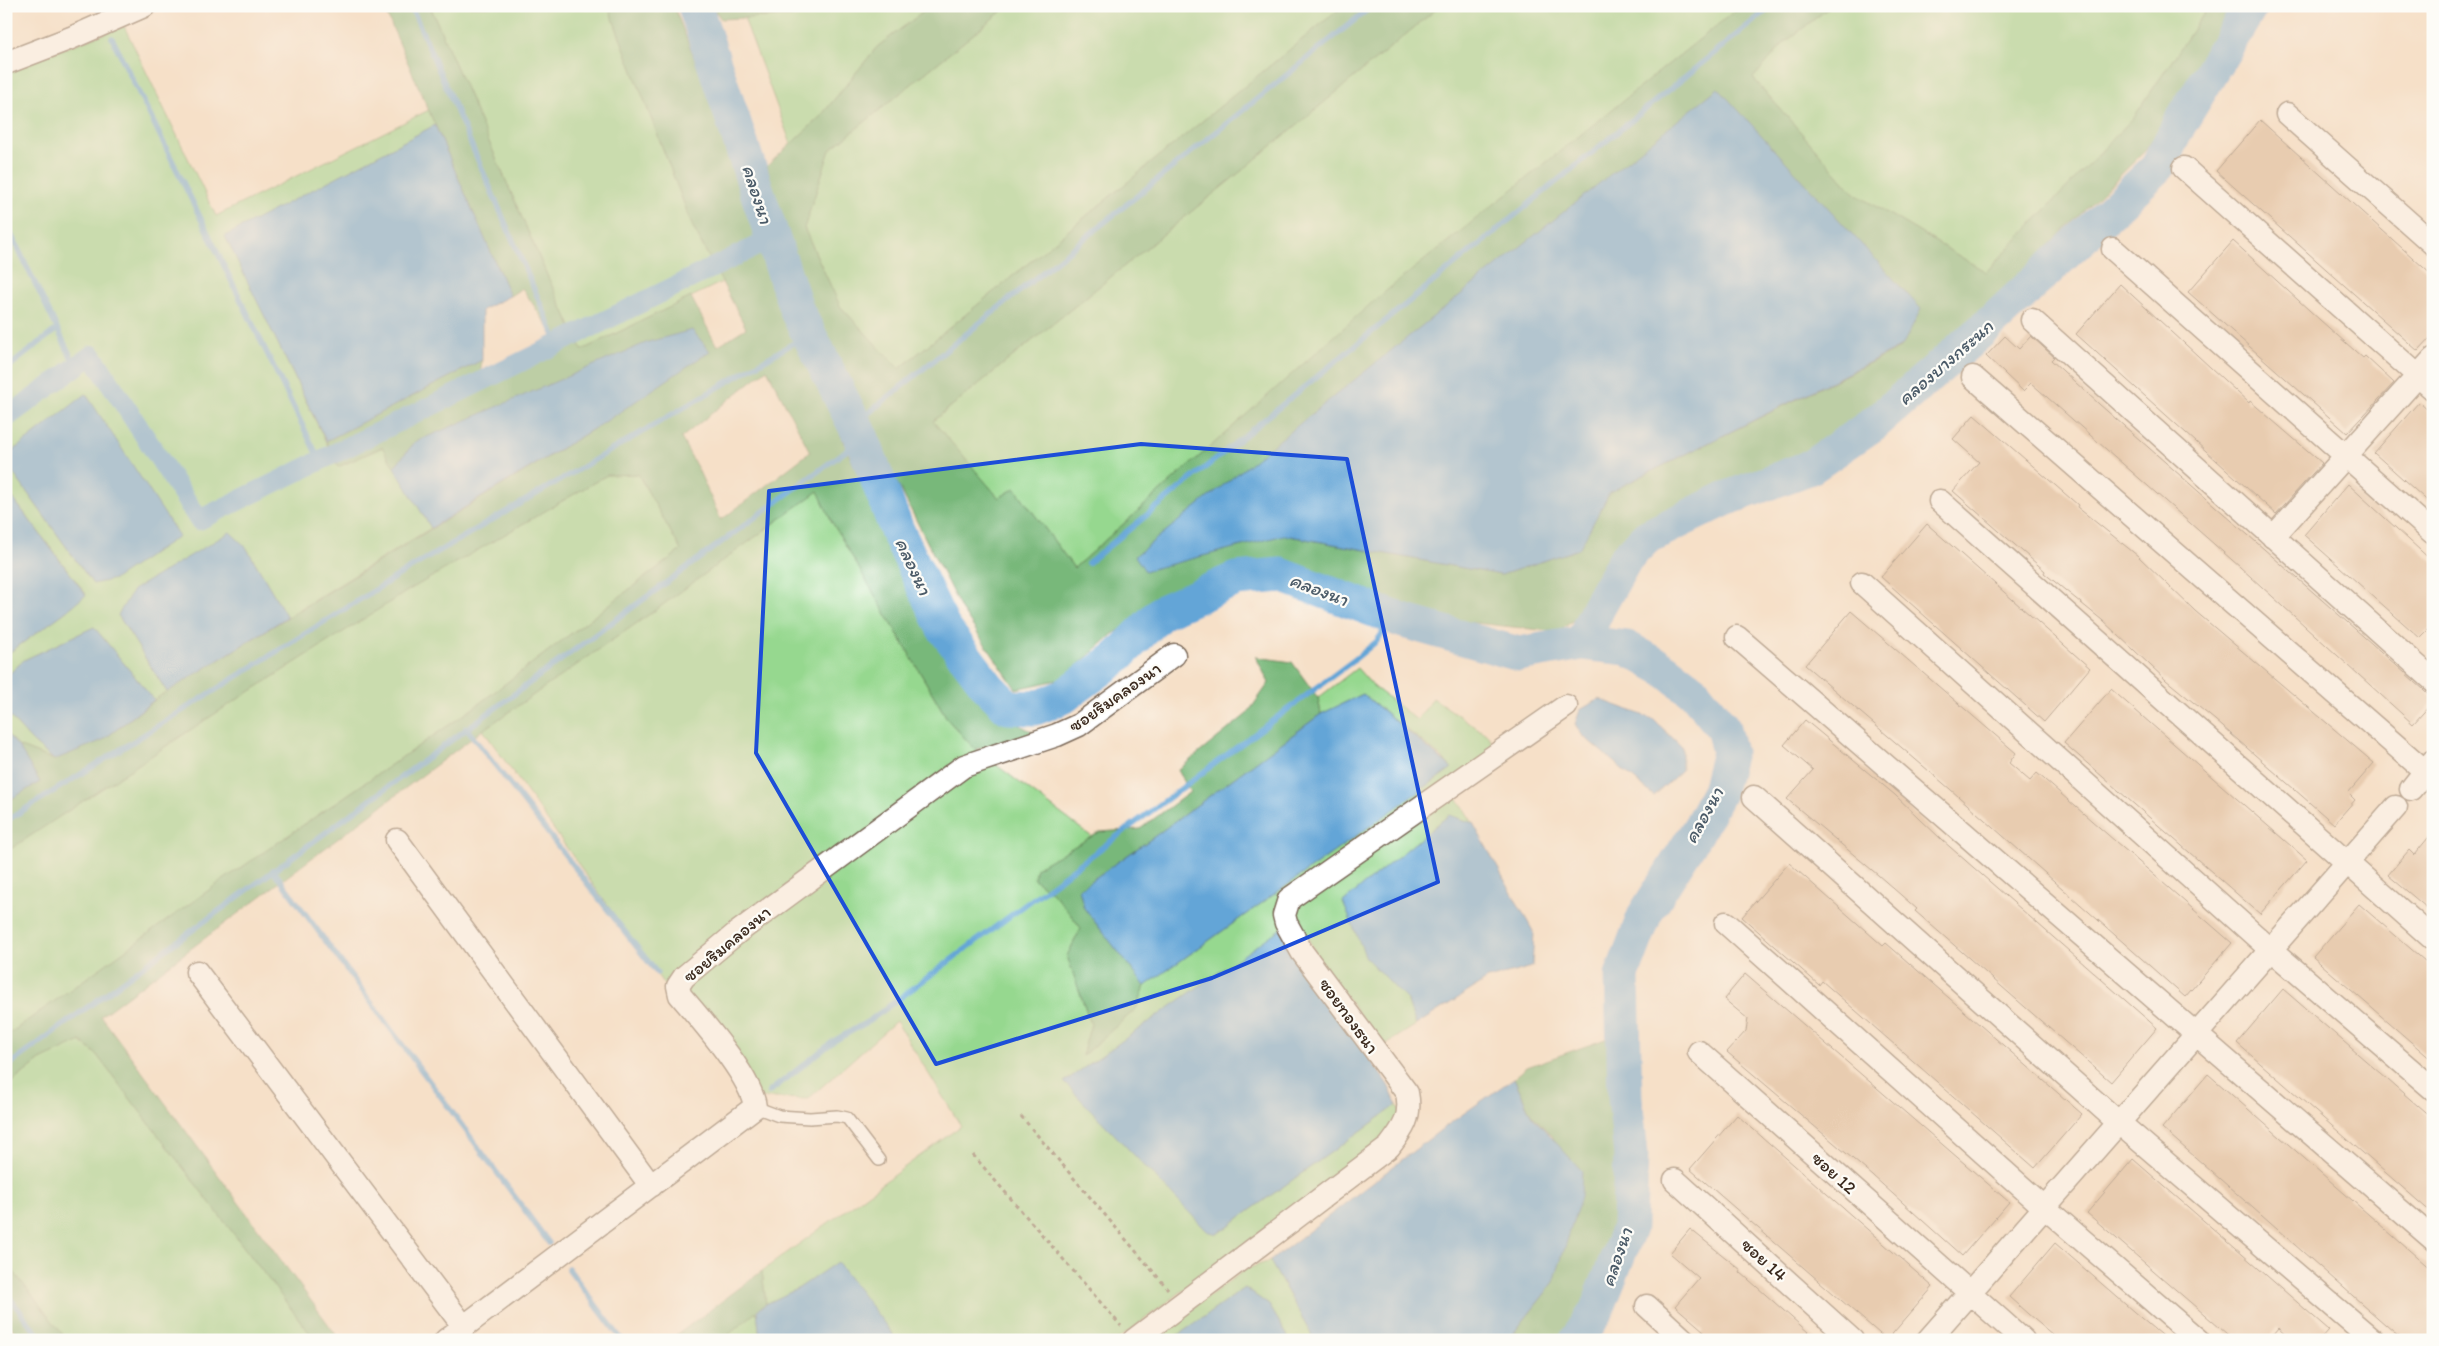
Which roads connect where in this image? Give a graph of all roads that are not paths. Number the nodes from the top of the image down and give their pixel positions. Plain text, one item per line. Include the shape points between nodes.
1 (144, 6) edge
2 (6, 63) edge
3 (2287, 114) dead end
4 (2184, 168) dead end
5 (2433, 244) edge
6 (2113, 249) dead end
7 (2032, 320) dead end
8 (2433, 358) edge
9 (1973, 377) dead end
10 (2425, 382) edge
11 (2344, 455) junction
12 (1940, 501) dead end
13 (2433, 533) edge
14 (2273, 537) junction
15 (1862, 583) dead end
16 (1737, 637) dead end
17 (1174, 655) dead end
18 (2433, 680) edge
19 (1566, 706) dead end
20 (2430, 770) edge
21 (2411, 789) dead end
22 (1754, 797) dead end
23 (2396, 807) dead end
24 (397, 840) dead end
25 (2345, 863) junction
26 (1726, 923) dead end
27 (2433, 939) edge
28 (2270, 949) junction
29 (197, 972) dead end
30 (2195, 1035) junction
31 (1699, 1052) dead end
32 (2433, 1089) edge
33 (755, 1107) junction
34 (2118, 1122) junction
35 (880, 1160) dead end
36 (1675, 1180) dead end
37 (651, 1186) junction
38 (2044, 1207) junction
39 (2433, 1239) edge
40 (1969, 1293) junction
41 (1647, 1306) dead end
42 (455, 1333) edge
43 (1130, 1336) edge
44 (1684, 1340) edge
45 (1852, 1340) edge
46 (1928, 1340) edge
47 (2023, 1340) edge
48 (2198, 1340) edge
49 (2373, 1340) edge

1 - 2 street
3 - 5 street
4 - 10 street
6 - 11 street
7 - 14 street
8 - 10 street
9 - 20 street
10 - 11 street
11 - 13 street
11 - 14 street
12 - 25 street
14 - 18 street
15 - 28 street
16 - 30 street
17 - 33 street, ซอยริมคลองนา via 1079,725 964,766 738,932 684,977 678,986 680,995 740,1073
19 - 43 street, ซอยทองธนา via 1288,899 1284,915 1294,938 1407,1093 1410,1109 1389,1147 1182,1305
20 - 21 street
22 - 34 street
23 - 25 street
24 - 37 street
25 - 27 street
25 - 28 street
26 - 38 street
28 - 30 street
28 - 32 street
29 - 42 street
30 - 34 street
30 - 39 street
31 - 40 street, ซอย 12
33 - 35 lane via 779,1116 847,1118
33 - 37 street
34 - 38 street
34 - 49 street
36 - 45 street, ซอย 14
37 - 42 street
38 - 40 street
38 - 48 street
40 - 46 street
40 - 47 street, ซอย 12
41 - 44 street

